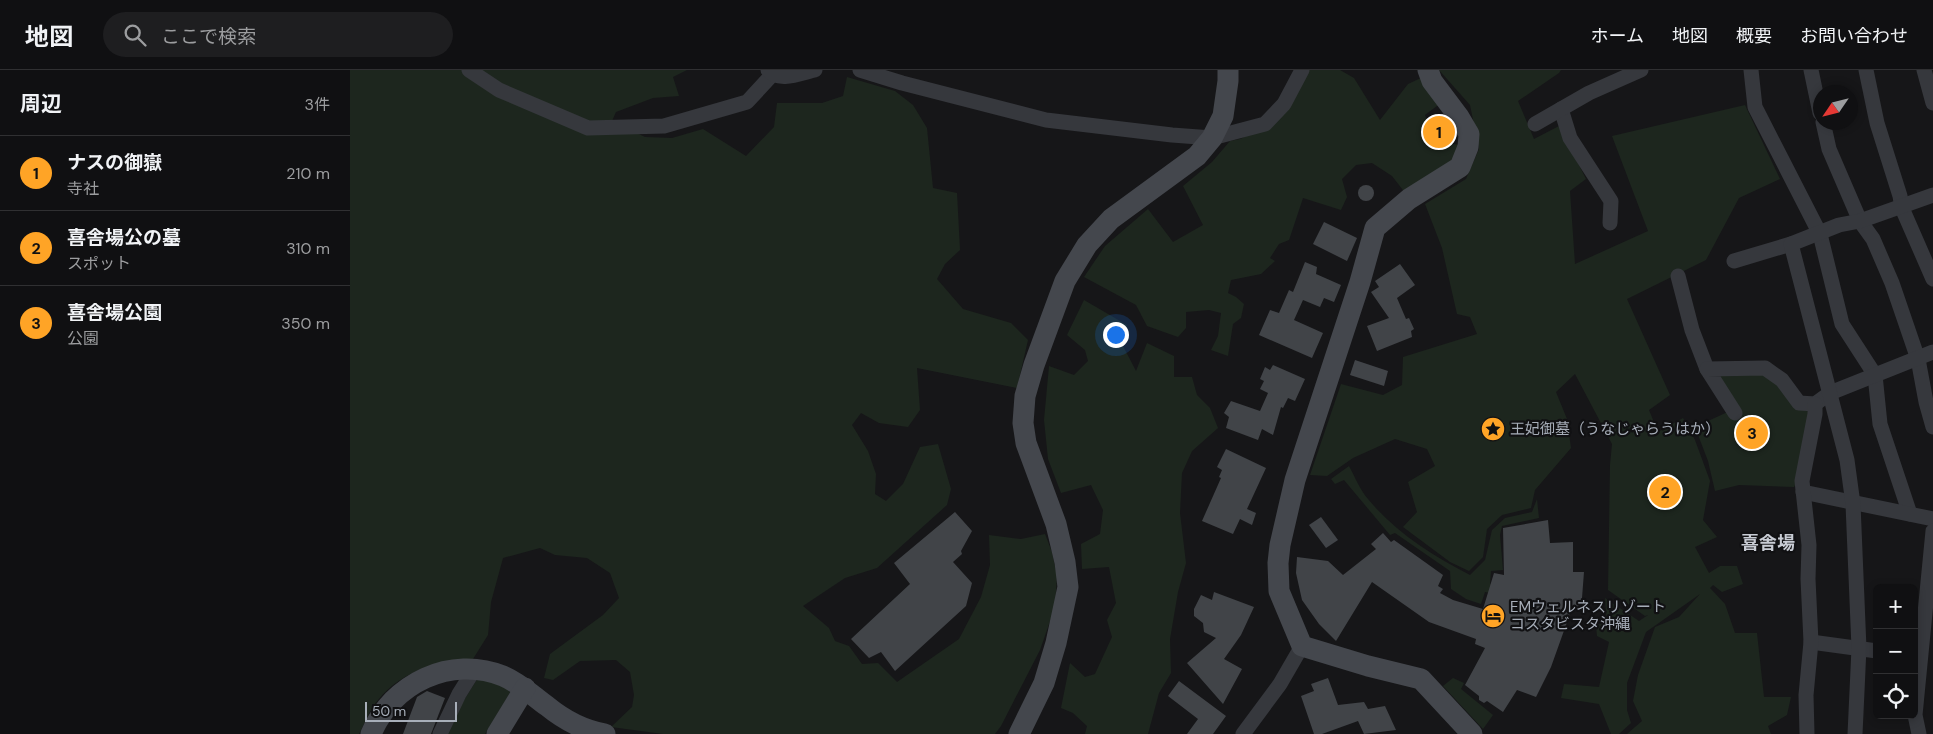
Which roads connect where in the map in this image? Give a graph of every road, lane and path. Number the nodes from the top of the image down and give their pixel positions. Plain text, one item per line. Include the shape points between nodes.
1 (469, 70) edge
2 (816, 70) edge
3 (860, 70) edge
4 (1228, 70) edge
5 (1302, 70) edge
6 (1428, 70) edge
7 (1641, 70) edge
8 (1751, 70) edge
9 (1811, 70) edge
10 (1866, 70) edge
11 (1924, 70) edge
12 (770, 72) edge
13 (1814, 85) edge
14 (1933, 103) edge
15 (1561, 109) junction
16 (1535, 124) dead end
17 (1825, 130) edge
18 (1212, 138) junction
19 (1933, 195) edge
20 (1902, 208) junction
21 (1860, 221) junction
22 (1610, 223) dead end
23 (1820, 234) junction
24 (1792, 244) junction
25 (1734, 261) dead end
26 (1678, 276) dead end
27 (1933, 279) edge
28 (1933, 352) edge
29 (1918, 359) junction
30 (1707, 369) junction
31 (1875, 376) junction
32 (1830, 393) junction
33 (1815, 404) junction
34 (1735, 413) dead end
35 (1933, 427) edge
36 (1803, 492) junction
37 (1853, 504) junction
38 (1910, 514) junction
39 (1933, 519) edge
40 (1933, 531) edge
41 (1811, 642) junction
42 (1302, 646) junction
43 (1858, 648) junction
44 (1873, 650) edge
45 (1923, 660) edge
46 (474, 670) junction
47 (525, 688) junction
48 (594, 733) edge
49 (371, 734) edge
50 (440, 734) edge
51 (497, 734) edge
52 (1019, 734) edge
53 (1242, 734) edge
54 (1472, 734) edge
55 (1807, 734) edge
56 (1855, 734) edge
57 (1919, 734) edge

1 - 12 street via 499,90 588,128 664,126 747,102
2 - 12 street via 784,77
3 - 18 street via 1046,120
4 - 18 street via 1223,116
5 - 18 street via 1284,104 1265,124
6 - 42 street via 1432,81 1469,134 1468,147 1460,167 1409,199 1375,228 1295,480 1280,545 1279,591
7 - 15 street
8 - 23 street via 1755,107
9 - 13 street
10 - 20 street via 1877,123
11 - 14 street
15 - 16 street
15 - 22 street via 1570,138 1611,200
17 - 21 street via 1829,149
18 - 52 street via 1197,156 1111,219 1087,245 1065,281 1034,365 1025,396 1023,423 1026,443 1056,524 1068,587 1044,683
19 - 20 street
20 - 21 street
20 - 27 street
21 - 23 street via 1839,225
21 - 29 street via 1873,239 1892,283
23 - 24 street
23 - 31 street via 1842,324
24 - 25 street
24 - 32 street
26 - 30 street via 1692,330
28 - 29 street
29 - 31 street
29 - 35 street
30 - 33 street via 1765,368 1782,380 1799,402
30 - 34 street
31 - 32 street
31 - 38 street via 1880,424
32 - 33 street
32 - 37 street via 1847,460
33 - 36 street
36 - 37 street
36 - 41 street via 1809,544
37 - 38 street
37 - 43 street
38 - 39 street
40 - 45 street
41 - 43 street
41 - 55 street via 1806,695
42 - 53 street via 1280,684
42 - 54 street via 1420,679
43 - 44 street
43 - 56 street
45 - 57 street via 1915,715
46 - 47 street via 504,676
46 - 49 street via 435,674 413,684 388,705
46 - 50 street
47 - 48 street via 562,718
47 - 51 street

